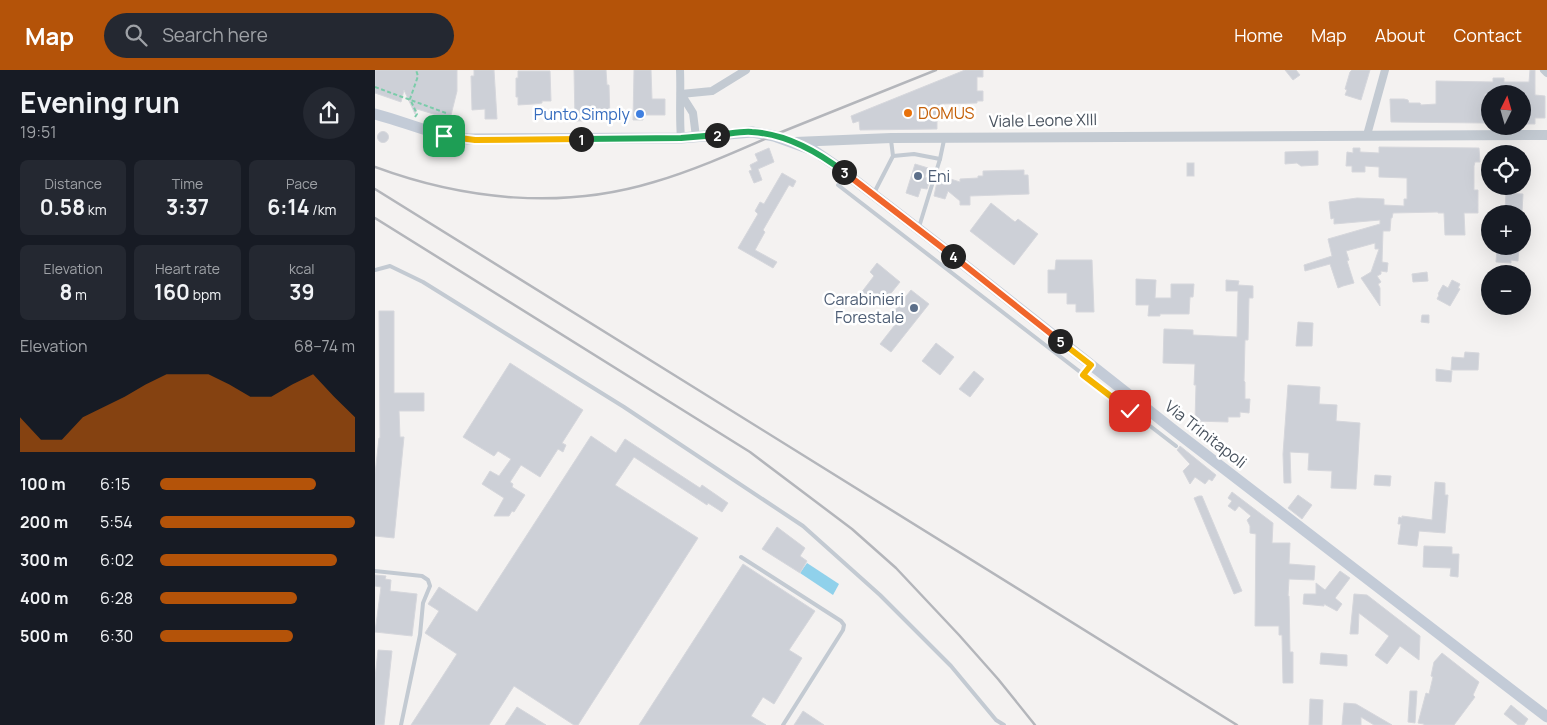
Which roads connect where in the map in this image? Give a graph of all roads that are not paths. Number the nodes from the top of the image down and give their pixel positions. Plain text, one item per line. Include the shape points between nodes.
1 (680, 70) edge
2 (746, 70) edge
3 (1385, 70) edge
4 (1544, 70) edge
5 (1547, 73) edge
6 (681, 94) junction
7 (375, 109) edge
8 (375, 114) edge
9 (394, 119) junction
10 (1367, 135) junction
11 (1547, 135) edge
12 (696, 137) junction
13 (681, 138) junction
14 (891, 138) junction
15 (945, 138) junction
16 (795, 142) junction
17 (893, 156) junction
18 (940, 159) junction
19 (837, 185) dead end
20 (873, 194) junction
21 (886, 204) junction
22 (877, 215) junction
23 (919, 229) junction
24 (934, 241) junction
25 (926, 253) junction
26 (375, 270) edge
27 (978, 276) junction
28 (971, 287) junction
29 (1091, 365) junction
30 (1083, 375) junction
31 (1177, 446) dead end
32 (741, 557) dead end
33 (375, 571) edge
34 (1547, 717) edge
35 (401, 725) edge
36 (783, 725) edge
37 (1004, 725) edge

1 - 6 street
2 - 6 street via 712,91
3 - 10 street
4 - 5 street
6 - 12 street via 693,113
6 - 13 street
7 - 9 main road, Viale Leone XIII
8 - 9 main road, Viale Leone XIII
9 - 13 main road, Viale Leone XIII via 444,136 467,140
10 - 11 street, Viale Leone XIII
10 - 15 street, Viale Leone XIII
12 - 13 main road, Viale Leone XIII
12 - 16 main road, Viale Leone XIII via 752,132
14 - 15 street, Viale Leone XIII
14 - 16 street, Viale Leone XIII
14 - 17 lane
15 - 18 lane
16 - 20 main road, Via Trinitapoli via 821,155
17 - 18 lane via 914,154
17 - 20 lane
18 - 23 lane
19 - 22 lane
20 - 21 main road, Via Trinitapoli
21 - 22 lane
21 - 23 main road, Via Trinitapoli
22 - 25 lane
23 - 24 main road, Via Trinitapoli
24 - 25 lane
24 - 27 main road, Via Trinitapoli
25 - 28 lane
26 - 37 lane via 390,266 423,282 624,407 803,526 881,595
27 - 28 lane
27 - 29 main road, Via Trinitapoli
28 - 30 lane
29 - 30 lane
29 - 34 main road, Via Trinitapoli
30 - 31 lane
32 - 36 lane via 844,625
33 - 35 lane via 422,576 430,586 423,603 420,635

